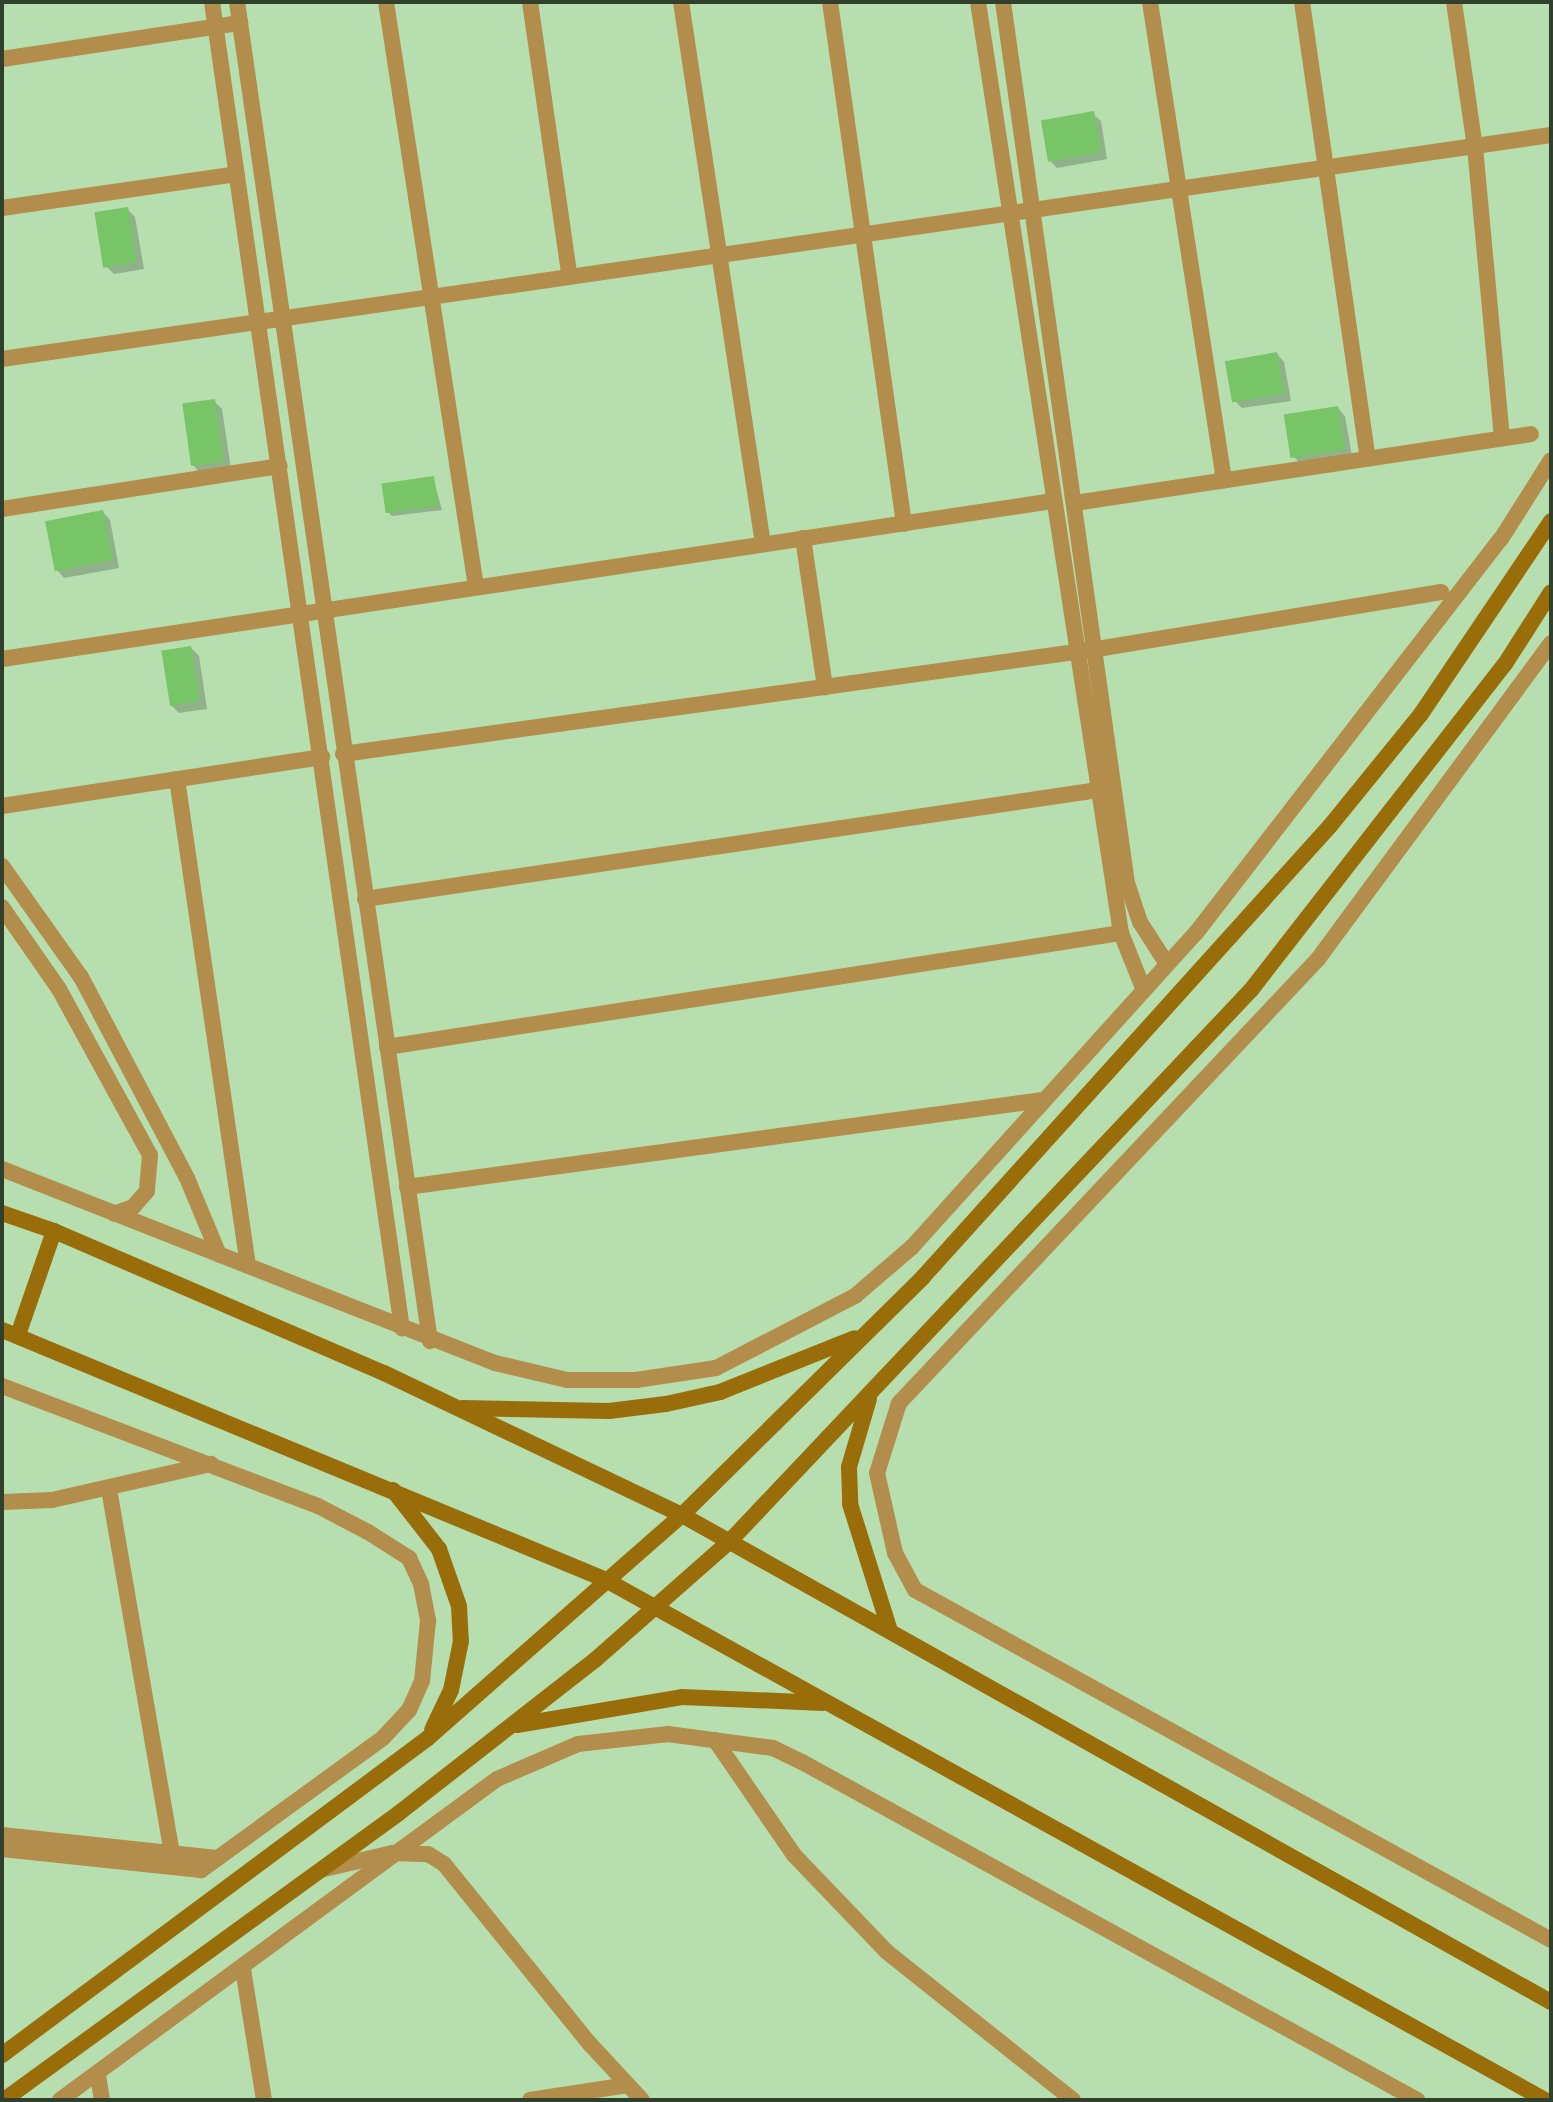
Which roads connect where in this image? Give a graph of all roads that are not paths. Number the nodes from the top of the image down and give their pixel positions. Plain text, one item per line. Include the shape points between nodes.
1 (212, 2) edge
2 (237, 2) edge
3 (386, 2) edge
4 (530, 2) edge
5 (681, 2) edge
6 (830, 2) edge
7 (978, 2) edge
8 (1003, 2) edge
9 (1150, 2) edge
10 (1302, 2) edge
11 (1457, 2) edge
12 (240, 23) junction
13 (216, 27) junction
14 (2, 59) edge
15 (1551, 135) edge
16 (1475, 147) junction
17 (1327, 168) junction
18 (237, 174) junction
19 (1182, 188) junction
20 (2, 208) edge
21 (1035, 209) junction
22 (1009, 215) junction
23 (861, 234) junction
24 (722, 253) junction
25 (569, 274) junction
26 (431, 295) junction
27 (283, 318) junction
28 (258, 322) junction
29 (2, 359) edge
30 (1531, 434) dead end
31 (1502, 438) junction
32 (1368, 458) junction
33 (1551, 460) edge
34 (280, 466) junction
35 (1224, 480) junction
36 (1053, 501) junction
37 (1075, 503) junction
38 (2, 509) edge
39 (1551, 521) edge
40 (904, 524) junction
41 (803, 538) junction
42 (763, 544) junction
43 (476, 587) junction
44 (1441, 592) dead end
45 (1551, 592) edge
46 (323, 609) junction
47 (301, 612) junction
48 (1551, 643) edge
49 (1097, 649) junction
50 (1076, 652) junction
51 (2, 659) edge
52 (825, 687) junction
53 (343, 754) junction
54 (322, 757) junction
55 (177, 779) junction
56 (1098, 790) junction
57 (2, 806) edge
58 (2, 866) edge
59 (365, 899) junction
60 (2, 907) edge
61 (1121, 933) junction
62 (1167, 964) junction
63 (1143, 988) junction
64 (387, 1047) junction
65 (1043, 1100) junction
66 (2, 1169) edge
67 (407, 1187) junction
68 (2, 1213) edge
69 (114, 1214) junction
70 (54, 1231) junction
71 (219, 1255) junction
72 (248, 1266) junction
73 (402, 1328) junction
74 (10, 1333) edge
75 (864, 1335) junction
76 (430, 1341) junction
77 (2, 1386) edge
78 (871, 1394) junction
79 (457, 1408) junction
80 (211, 1464) junction
81 (390, 1487) junction
82 (109, 1489) junction
83 (2, 1502) edge
84 (682, 1515) junction
85 (729, 1542) junction
86 (604, 1579) junction
87 (657, 1608) junction
88 (890, 1631) junction
89 (828, 1703) junction
90 (510, 1726) junction
91 (428, 1738) junction
92 (715, 1740) junction
93 (2, 1835) edge
94 (2, 1849) edge
95 (393, 1853) junction
96 (172, 1854) junction
97 (217, 1858) junction
98 (324, 1869) junction
99 (1551, 1940) edge
100 (243, 1969) junction
101 (1551, 2002) edge
102 (2, 2055) edge
103 (98, 2075) junction
104 (628, 2085) junction
105 (4, 2100) edge
106 (60, 2100) edge
107 (102, 2100) edge
108 (264, 2100) edge
109 (530, 2100) edge
110 (642, 2100) edge
111 (1073, 2100) edge
112 (1417, 2100) edge
113 (1545, 2100) edge

1 - 13 street
2 - 12 street
3 - 26 street
4 - 25 street
5 - 24 street
6 - 23 street
7 - 22 street
8 - 21 street
9 - 19 street
10 - 17 street
11 - 16 street
12 - 13 street
12 - 27 street
13 - 14 street
13 - 18 street
15 - 16 street
16 - 17 street
16 - 31 street
17 - 19 street
17 - 32 street
18 - 20 street
18 - 28 street
19 - 21 street
19 - 35 street
21 - 22 street
21 - 37 street
22 - 23 street
22 - 36 street
23 - 24 street
23 - 40 street
24 - 25 street
24 - 42 street
25 - 26 street
26 - 27 street
26 - 43 street
27 - 28 street
27 - 46 street
28 - 29 street
28 - 34 street
30 - 31 street
31 - 32 street
32 - 35 street
33 - 62 street via 1453,601
34 - 38 street
34 - 47 street
35 - 37 street
36 - 40 street
36 - 50 street
37 - 49 street
39 - 75 main road via 1421,714 1330,826 1189,988
40 - 41 street
41 - 42 street
41 - 52 street
42 - 43 street
43 - 46 street
44 - 49 street
45 - 78 main road via 1505,664 1251,990
46 - 47 street
46 - 53 street
47 - 51 street
47 - 54 street
48 - 99 street via 1318,959 899,1403 877,1473 895,1553 915,1590
49 - 50 street
49 - 62 street via 1127,883 1140,922
50 - 52 street
50 - 56 street
52 - 53 street
53 - 59 street
54 - 55 street
54 - 73 street
55 - 57 street
55 - 72 street
56 - 59 street
56 - 61 street
58 - 71 street via 81,977 187,1178
59 - 64 street
60 - 69 street via 59,989 150,1155 147,1191 133,1207
61 - 63 street
61 - 64 street
62 - 63 street
63 - 65 street
64 - 67 street
65 - 67 street
65 - 76 street via 912,1247 855,1296 716,1368 636,1380 567,1380
66 - 69 street
67 - 76 street
68 - 70 main road
69 - 71 street
70 - 74 main road
70 - 79 main road
71 - 72 street
72 - 73 street
73 - 76 street
74 - 81 main road
75 - 79 main road via 720,1392 666,1404 609,1411
75 - 84 main road
77 - 80 street
78 - 85 main road
78 - 88 main road via 849,1467 850,1504
79 - 84 main road
80 - 82 street
80 - 97 street via 318,1506 409,1558 428,1621 422,1681 409,1710 383,1738
81 - 86 main road
81 - 91 main road via 439,1549 459,1606 461,1641 451,1690
82 - 83 street
82 - 96 street
84 - 85 main road
84 - 86 main road
85 - 87 main road
85 - 88 main road
86 - 87 main road
86 - 91 main road
87 - 89 main road
87 - 90 main road
88 - 101 main road
89 - 90 main road via 682,1697
89 - 113 main road
90 - 98 main road
91 - 102 main road
92 - 95 street via 668,1734 578,1744 497,1779
92 - 111 street via 794,1855 887,1952
92 - 112 street via 773,1748 802,1762
93 - 96 street
94 - 97 street via 201,1870
95 - 98 street
95 - 100 street
95 - 104 street via 428,1854 444,1864
96 - 97 street
98 - 105 main road
100 - 103 street
100 - 108 street
103 - 106 street
103 - 107 street
104 - 109 street
104 - 110 street

